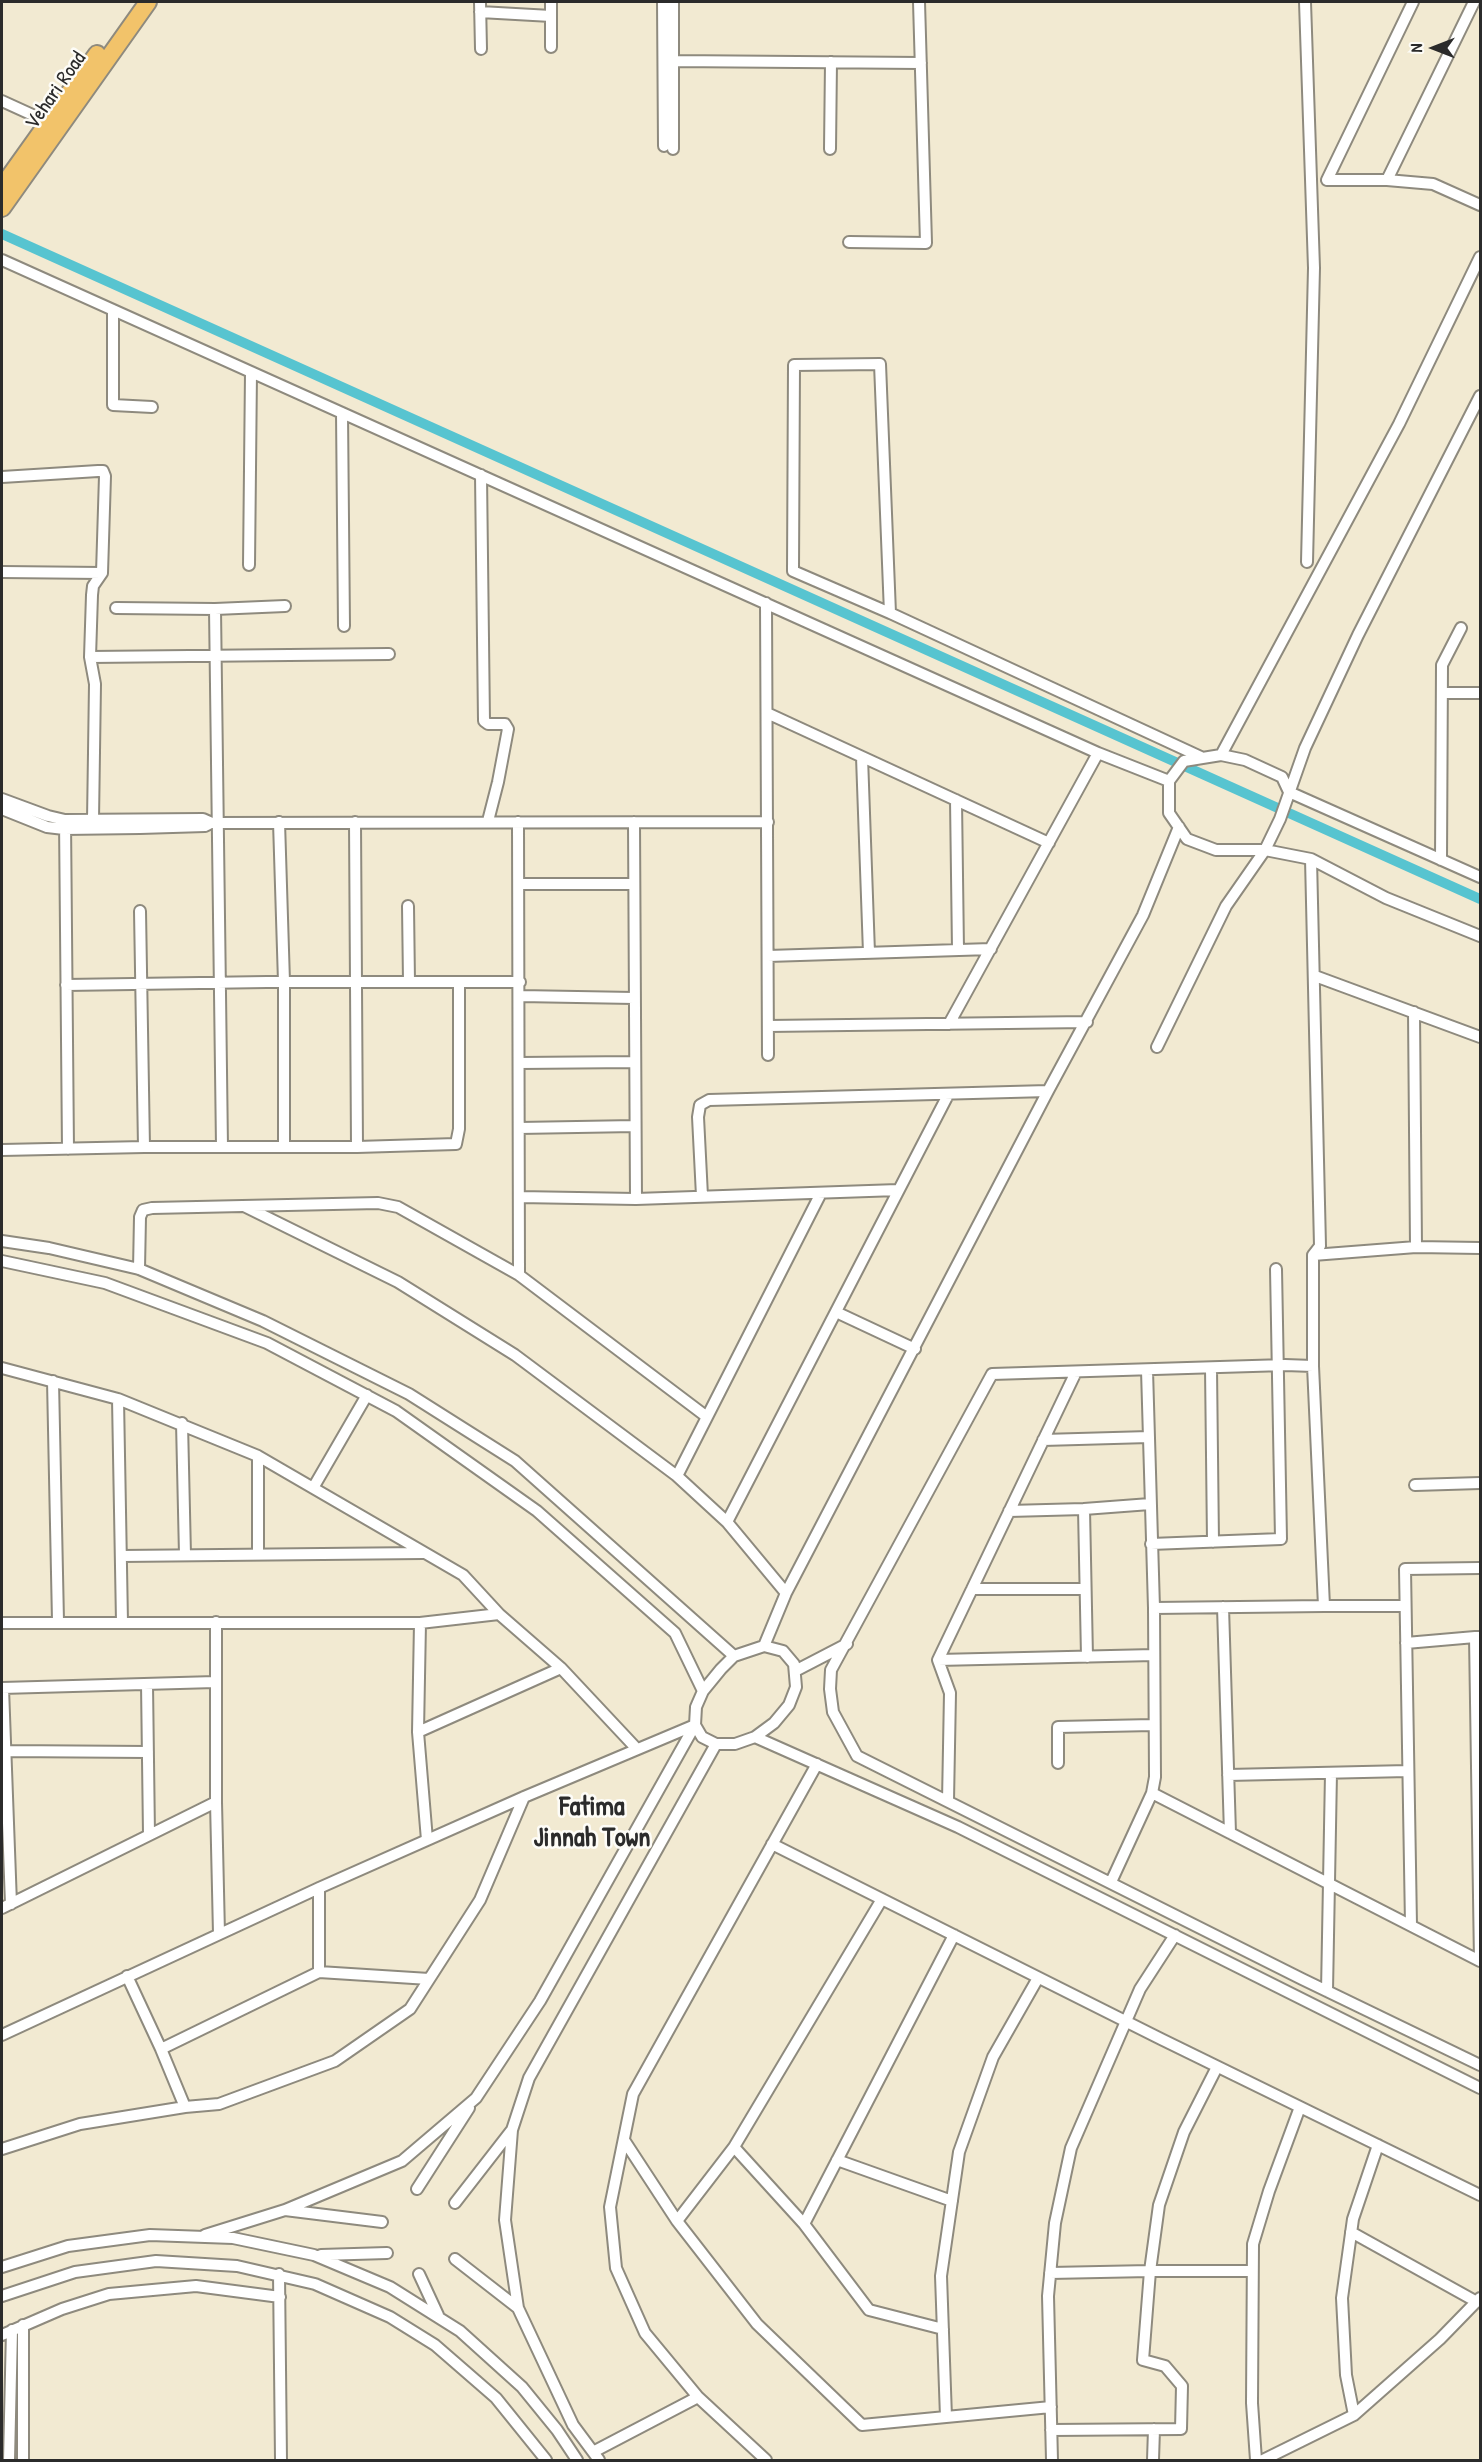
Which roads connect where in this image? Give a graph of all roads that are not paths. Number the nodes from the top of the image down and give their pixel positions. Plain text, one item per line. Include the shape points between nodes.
1 (134, 2) edge
2 (148, 2) edge
3 (551, 2) edge
4 (663, 2) edge
5 (673, 2) edge
6 (919, 2) edge
7 (1305, 2) edge
8 (1413, 2) edge
9 (1474, 2) edge
10 (480, 7) edge
11 (551, 15) junction
12 (551, 47) dead end
13 (481, 49) dead end
14 (673, 62) junction
15 (831, 62) junction
16 (921, 63) junction
17 (2, 101) edge
18 (48, 122) junction
19 (830, 149) dead end
20 (1387, 180) junction
21 (2, 187) edge
22 (1480, 205) edge
23 (2, 207) edge
24 (849, 242) dead end
25 (1480, 257) edge
26 (2, 260) edge
27 (113, 310) junction
28 (251, 372) junction
29 (1480, 396) edge
30 (152, 407) dead end
31 (342, 413) junction
32 (481, 475) junction
33 (2, 477) edge
34 (1307, 562) dead end
35 (249, 565) dead end
36 (2, 572) edge
37 (102, 573) junction
38 (766, 603) junction
39 (285, 606) dead end
40 (116, 608) dead end
41 (215, 609) junction
42 (890, 613) junction
43 (344, 626) dead end
44 (1461, 628) dead end
45 (389, 654) dead end
46 (90, 657) junction
47 (215, 657) junction
48 (1443, 693) junction
49 (1480, 693) edge
50 (767, 713) junction
51 (1098, 753) junction
52 (1221, 755) junction
53 (862, 757) junction
54 (1201, 758) junction
55 (1169, 781) junction
56 (1289, 792) junction
57 (2, 799) edge
58 (956, 800) junction
59 (2, 809) edge
60 (93, 820) junction
61 (488, 821) junction
62 (279, 822) junction
63 (355, 822) junction
64 (518, 822) junction
65 (634, 822) junction
66 (768, 822) junction
67 (215, 823) junction
68 (64, 824) junction
69 (1179, 827) junction
70 (1049, 843) junction
71 (1264, 850) junction
72 (1311, 859) junction
73 (1441, 860) junction
74 (1480, 877) edge
75 (519, 884) junction
76 (634, 884) junction
77 (408, 906) dead end
78 (140, 911) dead end
79 (1480, 936) edge
80 (991, 949) junction
81 (958, 950) junction
82 (869, 953) junction
83 (768, 956) junction
84 (1315, 976) junction
85 (220, 982) junction
86 (284, 982) junction
87 (356, 982) junction
88 (409, 982) junction
89 (459, 982) junction
90 (520, 982) junction
91 (140, 984) junction
92 (66, 985) junction
93 (520, 996) junction
94 (634, 998) junction
95 (1414, 1012) junction
96 (1087, 1022) junction
97 (949, 1024) junction
98 (768, 1026) junction
99 (1480, 1037) edge
100 (1157, 1047) dead end
101 (768, 1055) dead end
102 (635, 1062) junction
103 (519, 1063) junction
104 (1048, 1091) junction
105 (948, 1095) junction
106 (635, 1126) junction
107 (519, 1128) junction
108 (144, 1147) junction
109 (222, 1147) junction
110 (284, 1147) junction
111 (357, 1147) junction
112 (68, 1149) junction
113 (2, 1150) edge
114 (898, 1190) junction
115 (821, 1193) junction
116 (702, 1196) junction
117 (519, 1197) junction
118 (636, 1198) junction
119 (242, 1205) junction
120 (2, 1241) edge
121 (1416, 1247) junction
122 (1480, 1248) edge
123 (1313, 1255) junction
124 (2, 1261) edge
125 (139, 1269) junction
126 (1276, 1269) dead end
127 (519, 1275) junction
128 (836, 1311) junction
129 (915, 1349) junction
130 (1278, 1365) junction
131 (1313, 1366) junction
132 (2, 1368) edge
133 (1211, 1368) junction
134 (1147, 1370) junction
135 (1076, 1372) junction
136 (53, 1381) junction
137 (367, 1395) junction
138 (118, 1399) junction
139 (707, 1417) junction
140 (182, 1423) junction
141 (1149, 1437) junction
142 (1044, 1440) junction
143 (258, 1456) junction
144 (677, 1476) junction
145 (1480, 1484) edge
146 (1415, 1485) dead end
147 (313, 1488) junction
148 (1150, 1504) junction
149 (1084, 1509) junction
150 (1009, 1511) junction
151 (727, 1522) junction
152 (1214, 1542) junction
153 (1151, 1544) junction
154 (425, 1553) junction
155 (258, 1554) junction
156 (185, 1555) junction
157 (120, 1556) junction
158 (1480, 1568) edge
159 (972, 1589) junction
160 (1085, 1589) junction
161 (786, 1593) junction
162 (1324, 1606) junction
163 (1405, 1606) junction
164 (1222, 1607) junction
165 (1154, 1608) junction
166 (499, 1614) junction
167 (58, 1621) junction
168 (122, 1622) junction
169 (216, 1622) junction
170 (2, 1623) edge
171 (420, 1623) junction
172 (1478, 1637) edge
173 (1406, 1643) junction
174 (847, 1644) junction
175 (764, 1646) junction
176 (1154, 1655) junction
177 (734, 1656) junction
178 (1087, 1657) junction
179 (938, 1660) junction
180 (561, 1668) junction
181 (795, 1671) junction
182 (215, 1682) junction
183 (147, 1684) junction
184 (2, 1688) edge
185 (703, 1691) junction
186 (695, 1725) junction
187 (1154, 1725) junction
188 (418, 1732) junction
189 (755, 1737) junction
190 (716, 1744) junction
191 (636, 1749) junction
192 (5, 1751) junction
193 (148, 1752) junction
194 (1058, 1763) dead end
195 (817, 1764) junction
196 (1408, 1771) junction
197 (1330, 1773) junction
198 (1228, 1775) junction
199 (1152, 1793) junction
200 (524, 1797) junction
201 (948, 1801) junction
202 (216, 1802) junction
203 (1479, 1817) edge
204 (1230, 1833) junction
205 (149, 1835) junction
206 (427, 1840) junction
207 (772, 1844) junction
208 (1111, 1882) junction
209 (1329, 1883) junction
210 (319, 1888) junction
211 (1480, 1897) edge
212 (882, 1899) junction
213 (6, 1906) edge
214 (1411, 1925) junction
215 (219, 1934) junction
216 (954, 1935) junction
217 (1175, 1935) junction
218 (1480, 1961) edge
219 (319, 1972) junction
220 (127, 1976) junction
221 (1038, 1978) junction
222 (429, 1979) junction
223 (1327, 1991) junction
224 (1125, 2021) junction
225 (2, 2035) edge
226 (161, 2049) junction
227 (1480, 2065) edge
228 (1217, 2067) junction
229 (1480, 2088) edge
230 (476, 2098) junction
231 (185, 2107) junction
232 (1300, 2107) junction
233 (512, 2130) junction
234 (624, 2139) junction
235 (1378, 2145) junction
236 (734, 2147) junction
237 (2, 2149) edge
238 (837, 2160) junction
239 (417, 2189) dead end
240 (1480, 2195) edge
241 (952, 2201) junction
242 (454, 2203) dead end
243 (285, 2210) junction
244 (677, 2221) junction
245 (382, 2222) dead end
246 (804, 2224) junction
247 (1351, 2232) junction
248 (205, 2235) junction
249 (387, 2253) dead end
250 (314, 2255) junction
251 (455, 2259) dead end
252 (2, 2267) edge
253 (1150, 2271) junction
254 (1252, 2271) junction
255 (1050, 2273) junction
256 (279, 2274) junction
257 (419, 2274) dead end
258 (2, 2296) edge
259 (280, 2297) junction
260 (1479, 2300) edge
261 (518, 2308) junction
262 (438, 2315) junction
263 (24, 2325) junction
264 (943, 2329) junction
265 (7, 2332) edge
266 (698, 2397) junction
267 (1051, 2407) junction
268 (1354, 2415) junction
269 (946, 2417) junction
270 (1154, 2429) junction
271 (1051, 2430) junction
272 (596, 2456) edge
273 (9, 2460) edge
274 (24, 2460) edge
275 (281, 2460) edge
276 (546, 2460) edge
277 (577, 2460) edge
278 (765, 2460) edge
279 (1052, 2460) edge
280 (1153, 2460) edge
281 (1256, 2460) edge
282 (1263, 2460) edge

1 - 18 main road, Vehari Road
2 - 23 main road, Vehari Road
3 - 11 street
4 - 14 street via 669,147
5 - 14 street
6 - 16 street
7 - 34 street via 1314,268
8 - 20 street via 1327,180
9 - 20 street
10 - 11 street
10 - 13 street
11 - 12 street
14 - 15 street
15 - 16 street
15 - 19 street
16 - 24 street via 926,243
17 - 18 street
18 - 21 main road, Vehari Road
20 - 22 street via 1433,184
25 - 52 street via 1399,424
26 - 27 street
27 - 28 street
27 - 30 street via 113,405
28 - 31 street
28 - 35 street
29 - 56 street via 1358,635 1305,748
31 - 32 street
31 - 43 street
32 - 38 street
32 - 61 street via 484,721 506,724 508,729
33 - 37 street via 104,471
36 - 37 street
37 - 46 street via 92,595
38 - 50 street
38 - 51 street
39 - 41 street
40 - 41 street
41 - 47 street
42 - 42 street via 880,364 794,365 793,571
42 - 54 street
44 - 48 street via 1442,665
45 - 47 street
46 - 47 street
46 - 60 street via 95,684
47 - 67 street
48 - 49 street
48 - 73 street
50 - 53 street
50 - 66 street
51 - 55 street
51 - 70 street
52 - 54 street
52 - 56 street via 1245,760 1282,777
53 - 58 street
53 - 82 street
54 - 55 street via 1185,761
55 - 69 street via 1170,813
56 - 71 street
56 - 73 street
57 - 68 street
58 - 70 street
58 - 81 street
59 - 68 street via 47,826
60 - 67 street via 203,819
60 - 68 street
61 - 63 street
61 - 64 street
62 - 63 street
62 - 67 street
62 - 86 street
63 - 87 street
64 - 65 street
64 - 75 street
65 - 66 street
65 - 76 street
66 - 83 street
67 - 68 street
67 - 85 street
68 - 92 street
69 - 71 street via 1187,839 1216,850
69 - 96 street via 1143,915
70 - 80 street
71 - 72 street
71 - 100 street via 1226,906
72 - 79 street via 1386,897
72 - 84 street
73 - 74 street
75 - 76 street
75 - 90 street
76 - 94 street
77 - 88 street
78 - 91 street
80 - 81 street
80 - 97 street
81 - 82 street
82 - 83 street
83 - 98 street
84 - 95 street
84 - 123 street via 1320,1246
85 - 86 street
85 - 91 street
85 - 109 street
86 - 87 street
86 - 110 street
87 - 88 street
87 - 111 street
88 - 89 street
89 - 90 street
89 - 111 street via 456,1144
90 - 93 street
91 - 92 street
91 - 108 street
92 - 112 street
93 - 94 street
93 - 103 street
94 - 102 street
95 - 99 street
95 - 121 street
96 - 97 street
96 - 104 street
97 - 98 street
98 - 101 street
102 - 103 street
102 - 106 street
103 - 107 street
104 - 105 street
104 - 129 street
105 - 114 street
105 - 116 street via 709,1100 700,1105 698,1117
106 - 107 street
106 - 118 street
107 - 117 street
108 - 109 street
108 - 112 street
109 - 110 street
110 - 111 street
112 - 113 street
114 - 115 street
114 - 128 street
115 - 116 street
115 - 139 street
116 - 118 street
117 - 118 street
117 - 127 street
119 - 125 street via 143,1210
119 - 127 street via 378,1203 398,1207
119 - 144 street via 398,1282 515,1355
120 - 125 street
121 - 122 street
121 - 123 street
123 - 131 street
124 - 137 street via 105,1283 267,1343
125 - 177 street via 263,1321 399,1389 505,1455
126 - 130 street
127 - 139 street
128 - 129 street
128 - 151 street
129 - 161 street
130 - 131 street
130 - 133 street
130 - 152 street via 1281,1539
131 - 162 street
132 - 136 street
133 - 134 street
133 - 152 street
134 - 135 street
134 - 141 street
135 - 142 street
135 - 174 street via 992,1374
136 - 138 street
136 - 167 street
137 - 147 street
137 - 185 street via 396,1411 537,1511 675,1633
138 - 140 street
138 - 157 street
139 - 144 street
140 - 143 street
140 - 156 street
141 - 142 street
141 - 148 street
142 - 150 street
143 - 147 street
143 - 155 street
144 - 151 street
145 - 146 street
147 - 154 street
148 - 149 street
148 - 153 street
149 - 150 street
149 - 160 street
150 - 159 street
151 - 161 street
152 - 153 street
153 - 165 street
154 - 155 street
154 - 166 street via 463,1575
155 - 156 street
156 - 157 street
157 - 168 street
158 - 163 street via 1405,1569
159 - 160 street
159 - 179 street
160 - 178 street
161 - 175 street
162 - 163 street
162 - 164 street
163 - 173 street
164 - 165 street
164 - 198 street
165 - 176 street
166 - 171 street
166 - 180 street
167 - 168 street
167 - 170 street
168 - 169 street
169 - 171 street
169 - 182 street
171 - 188 street
172 - 173 street
172 - 203 street
173 - 196 street
174 - 181 street
174 - 201 street via 831,1670 830,1689 833,1712 857,1756
175 - 177 street
175 - 181 street via 783,1651
176 - 178 street
176 - 187 street
177 - 185 street
178 - 179 street
179 - 201 street via 950,1693
180 - 188 street
180 - 191 street
181 - 189 street via 796,1687 789,1706
182 - 183 street
182 - 202 street
183 - 184 street
183 - 193 street
184 - 192 street
185 - 186 street via 696,1707
186 - 190 street via 702,1737
186 - 191 street
186 - 230 street via 540,2001
187 - 194 street via 1058,1727
187 - 199 street
188 - 206 street
189 - 190 street via 735,1744
189 - 195 street
190 - 233 street via 529,2078
191 - 200 street
192 - 193 street
192 - 213 street
193 - 205 street
195 - 207 street
195 - 217 street via 958,1827
196 - 197 street
196 - 214 street
197 - 198 street
197 - 209 street
198 - 204 street
199 - 204 street
199 - 208 street
200 - 206 street
200 - 222 street via 480,1900
201 - 208 street
202 - 205 street
202 - 215 street
203 - 211 street
204 - 209 street
205 - 213 street
206 - 210 street
207 - 212 street
207 - 234 street via 633,2094
208 - 223 street
209 - 214 street
209 - 223 street
210 - 215 street
210 - 219 street
211 - 218 street
212 - 216 street
212 - 236 street
214 - 218 street
215 - 220 street
216 - 221 street
216 - 238 street
217 - 224 street via 1140,1989
217 - 229 street
219 - 222 street
219 - 226 street
220 - 225 street
220 - 226 street
221 - 224 street
221 - 241 street via 993,2057 959,2151
222 - 231 street via 410,2009 335,2061 219,2104
223 - 227 street
224 - 228 street
224 - 255 street via 1071,2148 1055,2223
226 - 231 street
228 - 232 street
228 - 253 street via 1184,2132 1159,2205
230 - 239 street
230 - 243 street via 402,2161
231 - 237 street via 80,2124
232 - 235 street
232 - 254 street via 1259,2223
233 - 242 street
233 - 261 street via 505,2220
234 - 244 street
234 - 266 street via 610,2206 616,2268 645,2333
235 - 240 street
235 - 247 street
236 - 244 street
236 - 246 street
238 - 241 street
238 - 246 street
241 - 264 street via 941,2276
243 - 245 street
243 - 248 street
244 - 269 street via 757,2324 862,2425
246 - 264 street via 869,2310
247 - 260 street
247 - 268 street via 1342,2298 1346,2375
248 - 250 street via 260,2242
248 - 252 street via 95,2241
249 - 250 street
250 - 262 street via 390,2287
251 - 261 street
253 - 254 street
253 - 255 street
253 - 270 street via 1143,2360 1165,2366 1182,2386 1181,2429
254 - 281 street
255 - 267 street
256 - 258 street via 183,2261 129,2263 66,2274
256 - 259 street
256 - 276 street via 365,2304 435,2346 496,2398
257 - 262 street
259 - 263 street via 196,2286 109,2294
259 - 275 street
260 - 268 street
261 - 272 street via 573,2425
262 - 277 street via 522,2387
263 - 265 street
263 - 274 street
264 - 269 street
265 - 273 street
266 - 272 street
266 - 278 street
267 - 269 street
267 - 271 street
268 - 282 street
270 - 271 street
270 - 280 street
271 - 279 street

